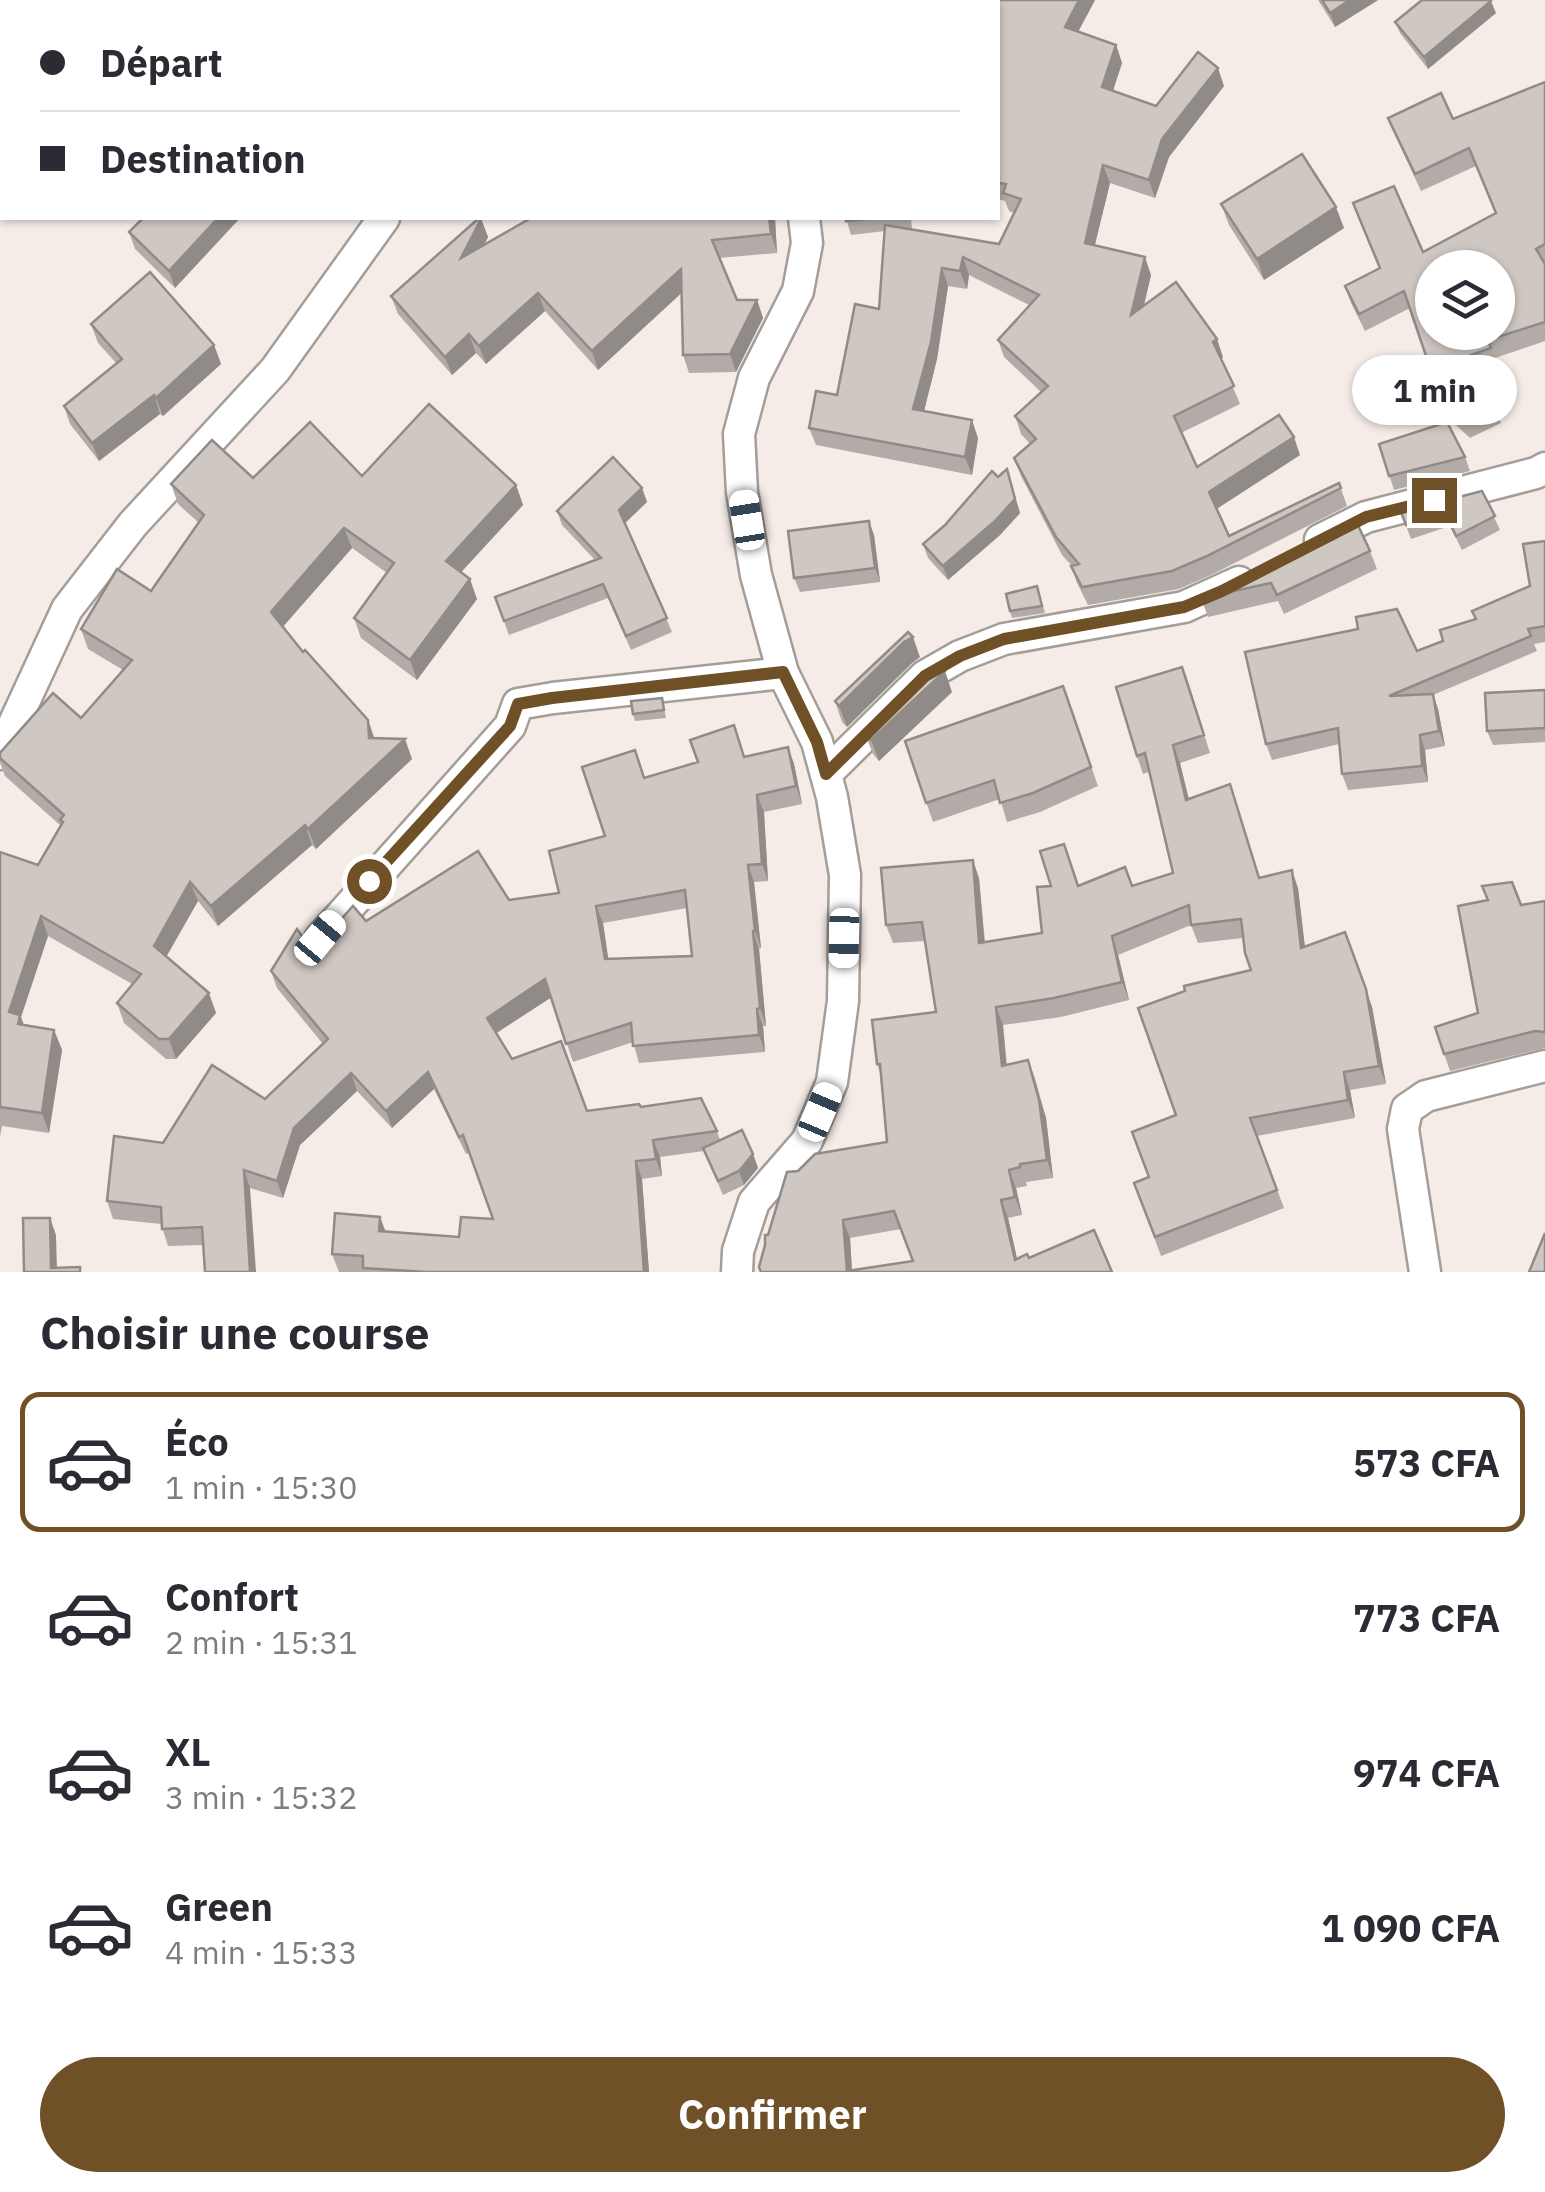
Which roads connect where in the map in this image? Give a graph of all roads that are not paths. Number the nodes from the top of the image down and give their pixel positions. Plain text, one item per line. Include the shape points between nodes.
1 (383, 220) edge
2 (804, 220) edge
3 (1545, 468) edge
4 (1300, 550) edge
5 (1269, 566) edge
6 (783, 672) junction
7 (0, 754) edge
8 (826, 774) junction
9 (320, 938) edge
10 (1545, 1066) edge
11 (737, 1272) edge
12 (1424, 1272) edge

1 - 7 street via 274,370 132,524 66,608
2 - 6 street via 798,291 754,378 739,434 756,576
3 - 4 street via 1366,517
5 - 8 street via 1184,607 1004,639 960,656 925,676
6 - 8 street
6 - 9 street via 518,704 510,726
8 - 11 street via 845,876 843,1001 832,1082 807,1142 754,1202
10 - 12 street via 1426,1096 1407,1109 1403,1129

